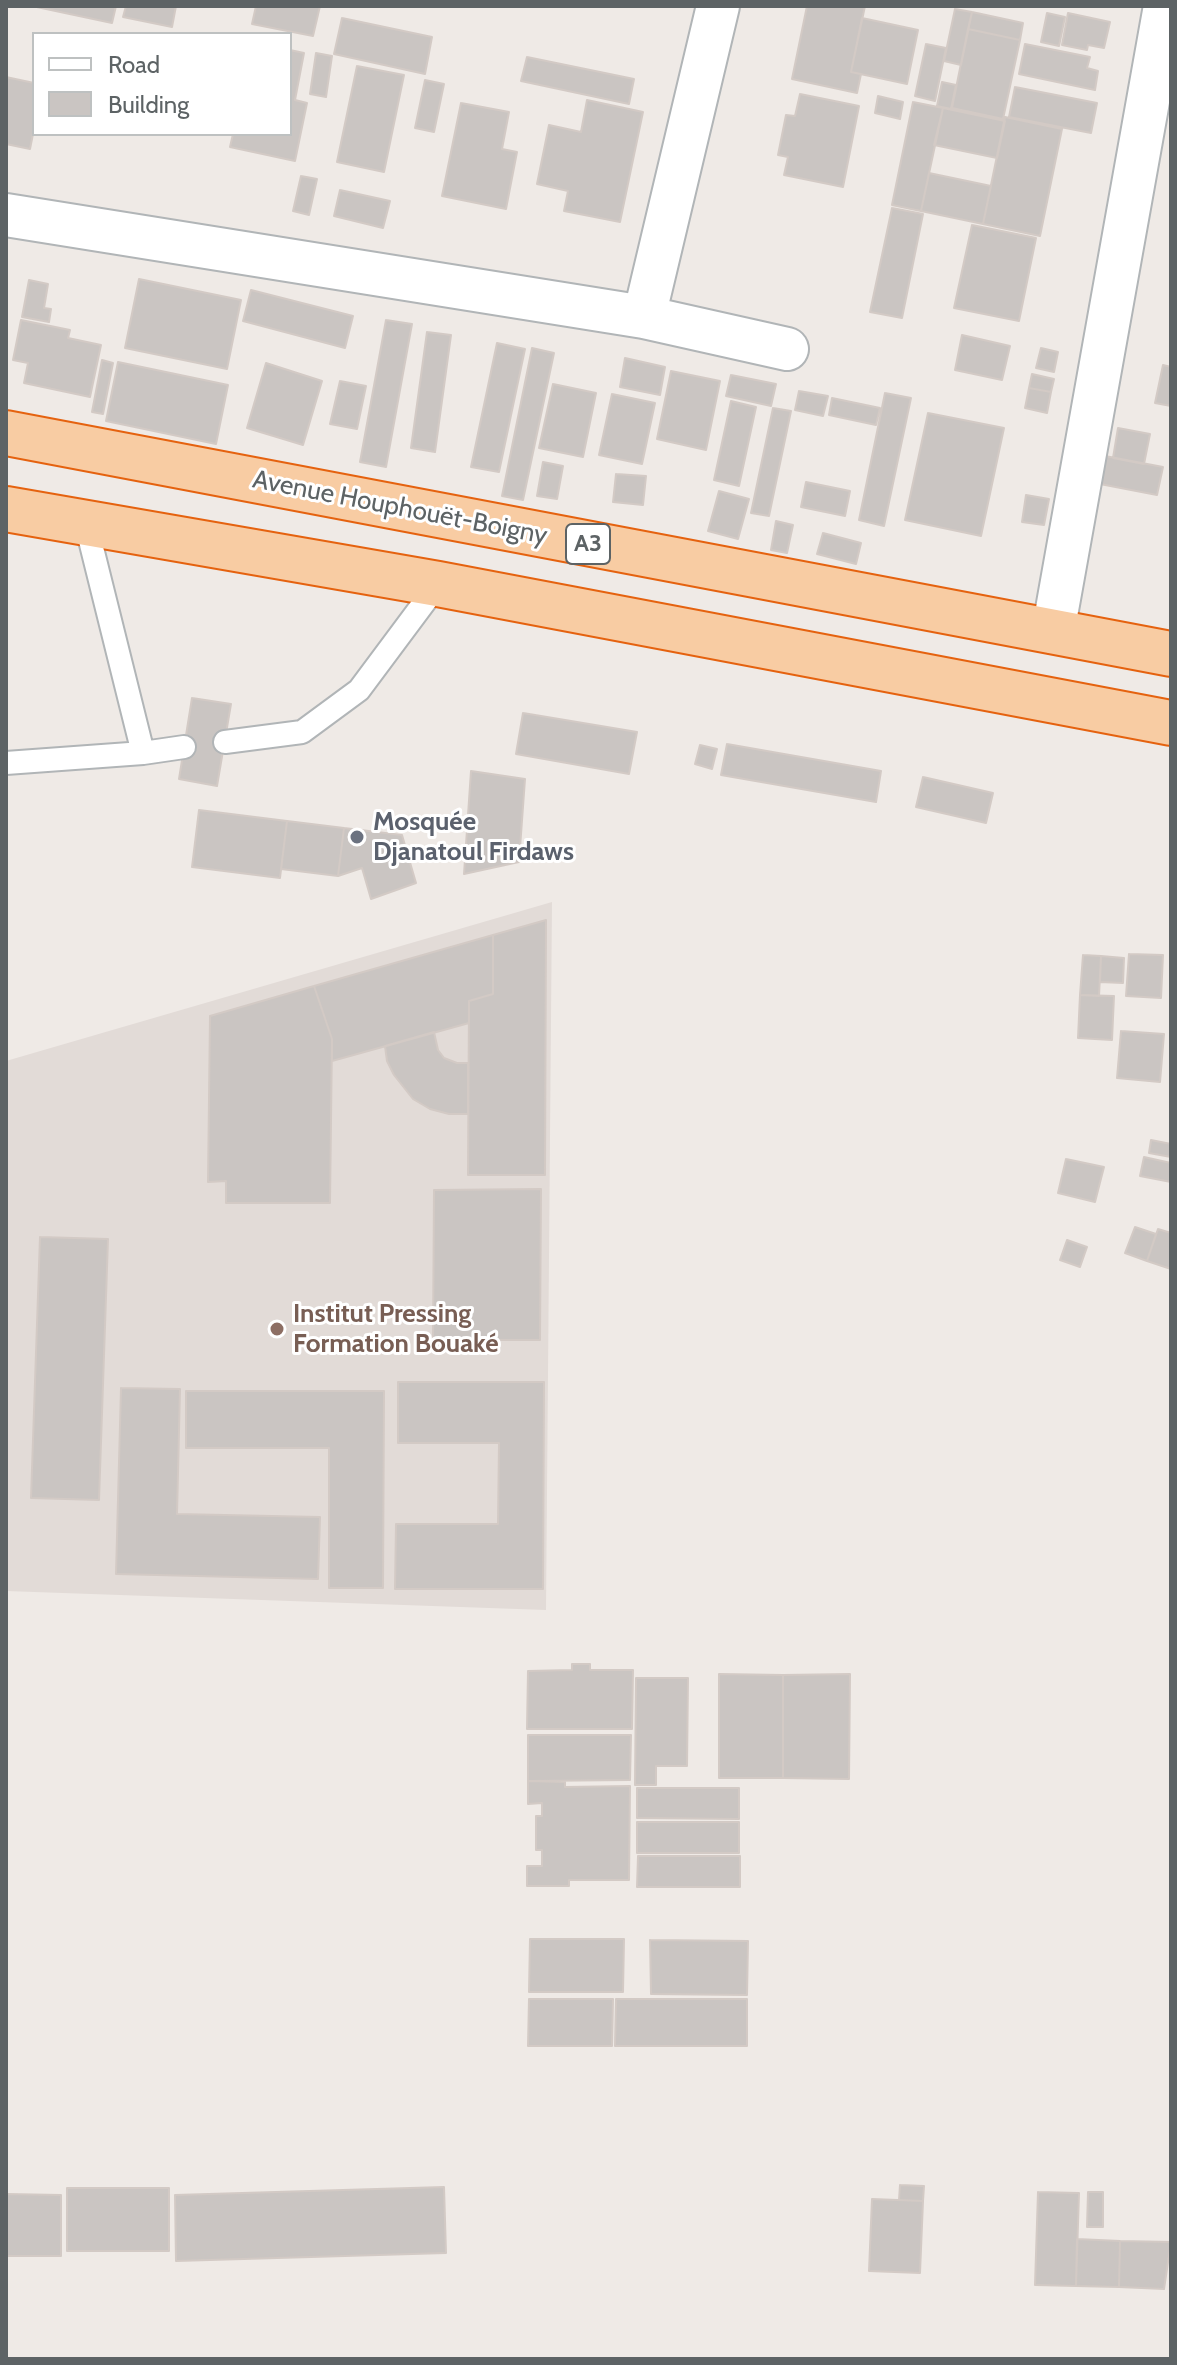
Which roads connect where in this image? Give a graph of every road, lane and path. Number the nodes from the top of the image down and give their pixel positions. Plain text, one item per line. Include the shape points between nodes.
1 (718, 6) edge
2 (1165, 6) edge
3 (6, 215) edge
4 (644, 317) junction
5 (787, 349) dead end
6 (6, 433) edge
7 (6, 509) edge
8 (86, 524) junction
9 (438, 584) junction
10 (1053, 632) junction
11 (1171, 654) edge
12 (1164, 726) edge
13 (225, 742) dead end
14 (184, 747) dead end
15 (143, 753) junction
16 (6, 763) edge

1 - 4 street
2 - 10 street
3 - 4 street
4 - 5 street
6 - 10 highway, Avenue Houphouët-Boigny / A3
7 - 8 highway
8 - 9 highway
8 - 15 lane
9 - 12 highway
9 - 13 lane via 359,690 314,724 302,732
10 - 11 highway, Avenue Houphouët-Boigny / A3
14 - 15 lane
15 - 16 lane

